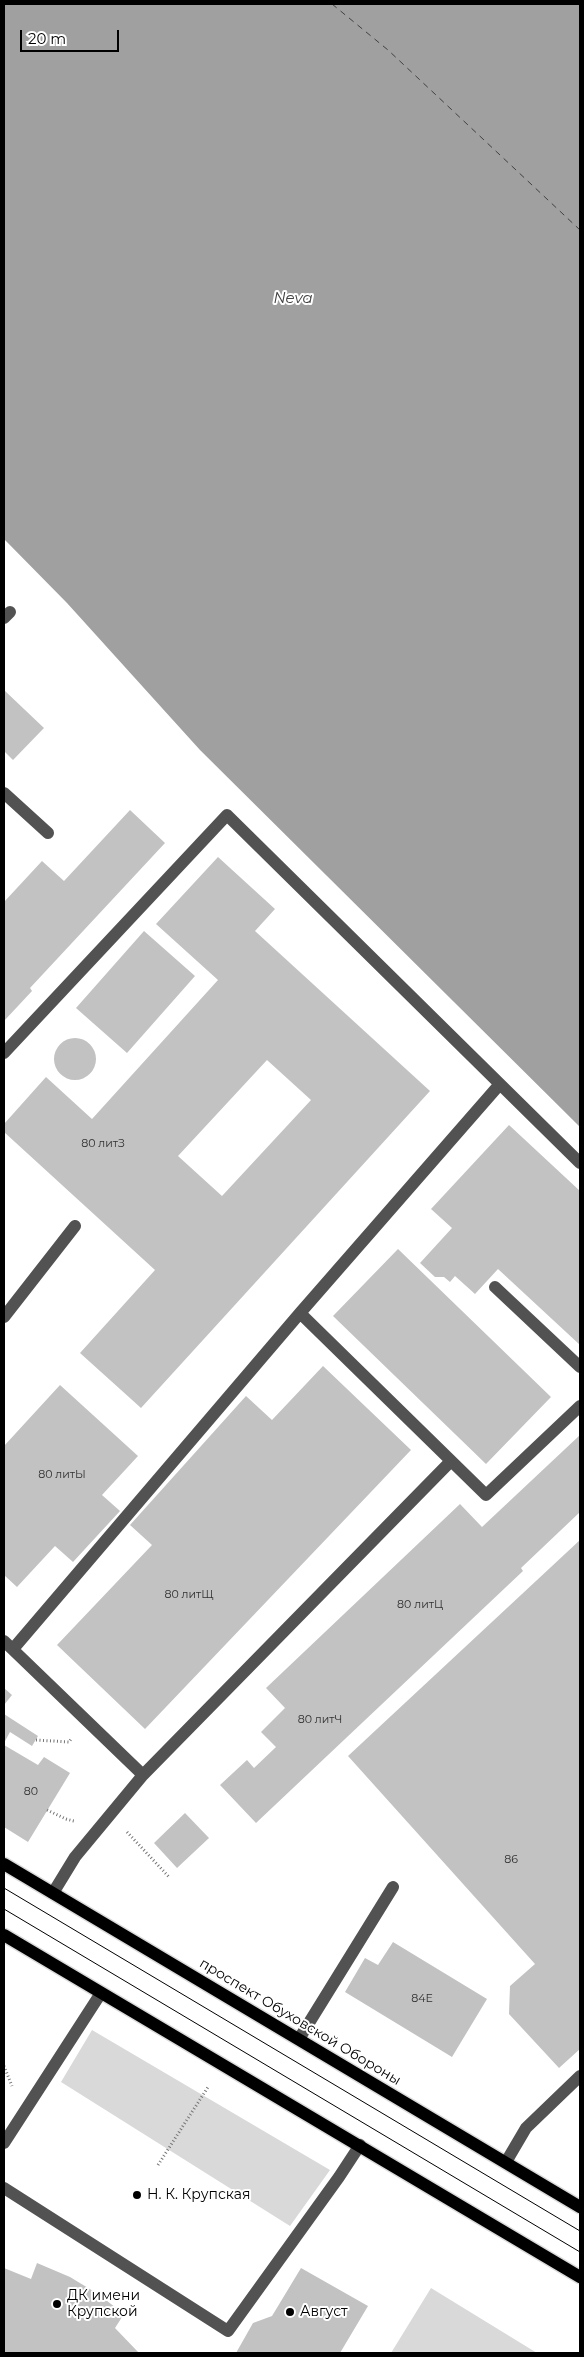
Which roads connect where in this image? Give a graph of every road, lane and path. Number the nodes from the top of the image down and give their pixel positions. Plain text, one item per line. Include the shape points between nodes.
1 (4, 793) edge
2 (48, 833) dead end
3 (4, 1053) edge
4 (500, 1084) junction
5 (580, 1163) edge
6 (75, 1226) dead end
7 (495, 1287) dead end
8 (300, 1313) junction
9 (4, 1317) edge
10 (580, 1367) edge
11 (580, 1406) edge
12 (451, 1461) junction
13 (8, 1645) edge
14 (88, 1722) junction
15 (36, 1740) dead end
16 (143, 1775) junction
17 (4, 1864) edge
18 (392, 1886) dead end
19 (53, 1893) junction
20 (4, 1935) edge
21 (101, 1993) junction
22 (299, 2039) junction
23 (4, 2066) edge
24 (580, 2076) edge
25 (208, 2086) dead end
26 (14, 2090) dead end
27 (4, 2143) edge
28 (360, 2145) junction
29 (506, 2162) junction
30 (158, 2165) dead end
31 (4, 2188) edge
32 (580, 2207) edge
33 (580, 2277) edge

1 - 2 lane
3 - 4 lane via 227,815
4 - 5 lane
4 - 8 lane
6 - 9 lane
7 - 10 lane
8 - 12 lane
8 - 13 lane
11 - 12 lane via 486,1495
12 - 16 lane
13 - 14 lane
14 - 15 path via 69,1742
14 - 16 lane
16 - 19 lane via 75,1857
17 - 19 main road, проспект Обуховской Обороны
18 - 22 lane
19 - 22 main road, проспект Обуховской Обороны
20 - 21 main road
21 - 27 lane
21 - 28 main road
22 - 29 main road, проспект Обуховской Обороны
23 - 26 path
24 - 29 lane via 526,2128
25 - 30 path
28 - 31 lane via 228,2331
28 - 33 main road
29 - 32 main road, проспект Обуховской Обороны

